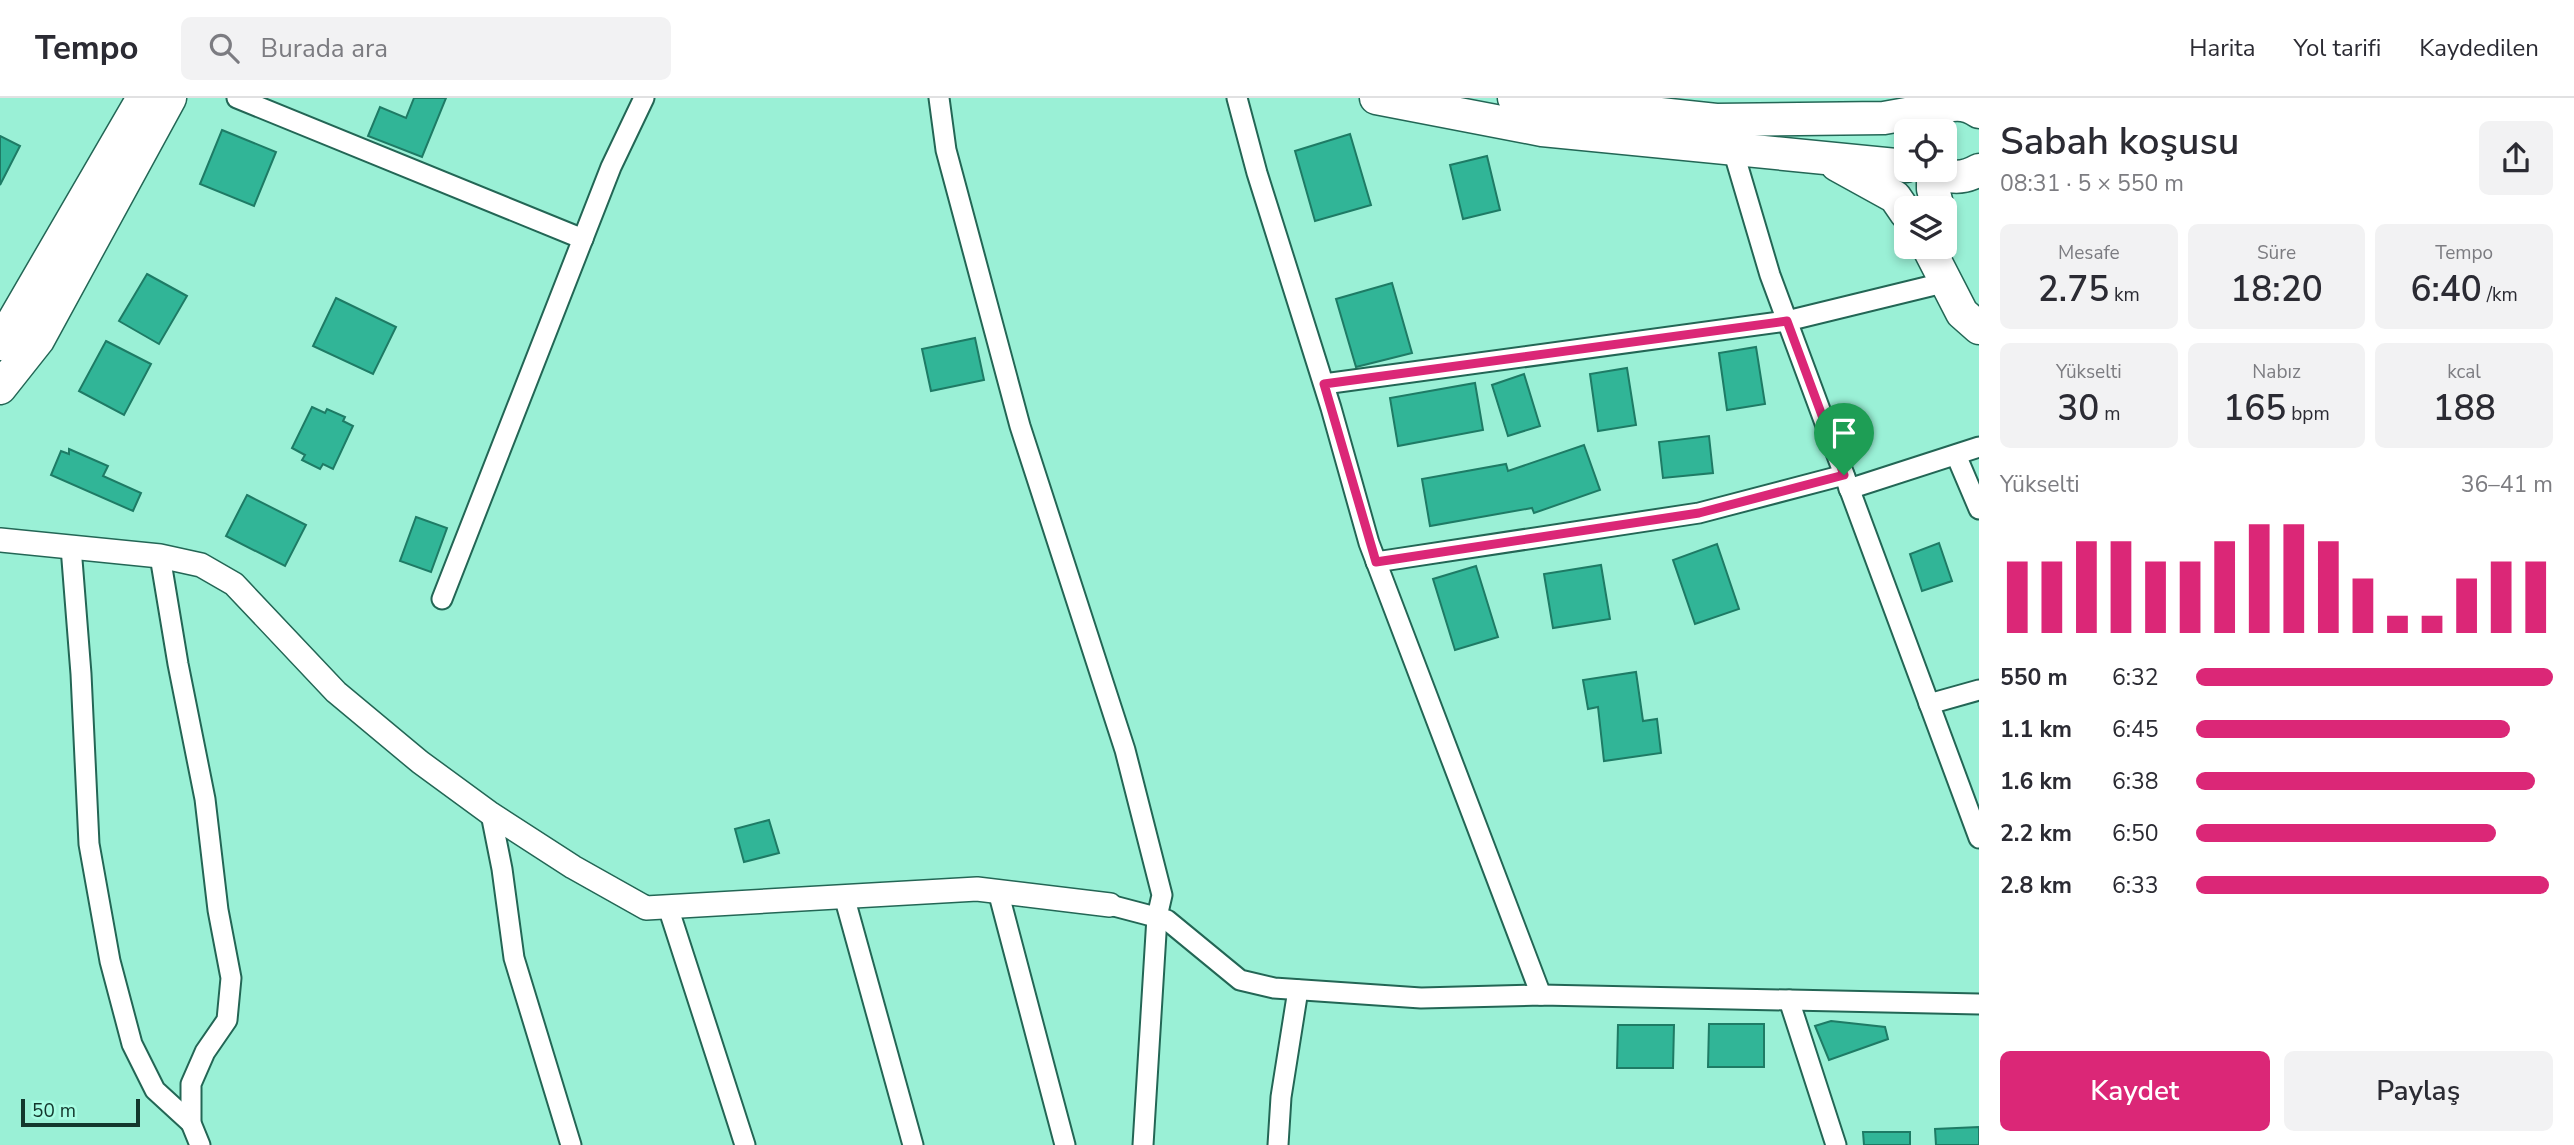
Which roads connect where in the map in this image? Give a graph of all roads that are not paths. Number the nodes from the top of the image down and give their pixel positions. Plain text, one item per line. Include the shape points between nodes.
1 (143, 98) edge
2 (170, 98) edge
3 (237, 98) edge
4 (644, 98) edge
5 (939, 98) edge
6 (1237, 98) edge
7 (1376, 98) edge
8 (1514, 98) edge
9 (1933, 112) edge
10 (1979, 112) edge
11 (1733, 150) junction
12 (1827, 159) junction
13 (1894, 165) edge
14 (1979, 170) edge
15 (1957, 178) edge
16 (1894, 196) edge
17 (583, 239) junction
18 (1957, 256) edge
19 (1935, 259) edge
20 (1947, 282) junction
21 (1979, 299) edge
22 (1787, 321) junction
23 (1979, 328) edge
24 (0, 344) edge
25 (1324, 384) junction
26 (0, 388) edge
27 (1979, 447) edge
28 (1956, 455) junction
29 (1847, 482) junction
30 (1979, 509) edge
31 (0, 540) edge
32 (71, 547) junction
33 (160, 556) junction
34 (1376, 562) junction
35 (442, 599) dead end
36 (1979, 690) edge
37 (1929, 704) junction
38 (491, 814) junction
39 (1979, 838) edge
40 (998, 891) junction
41 (844, 896) junction
42 (1110, 905) joint
43 (668, 907) junction
44 (1157, 917) junction
45 (1298, 990) junction
46 (1541, 995) junction
47 (1788, 1000) junction
48 (1979, 1004) edge
49 (191, 1123) junction
50 (200, 1145) edge
51 (571, 1145) edge
52 (745, 1145) edge
53 (914, 1145) edge
54 (1065, 1145) edge
55 (1143, 1145) edge
56 (1278, 1145) edge
57 (1836, 1145) edge

1 - 24 highway
2 - 26 highway via 38,340
3 - 17 street
4 - 17 street
5 - 44 street via 946,150 1020,426 1128,763 1162,895
6 - 25 street
7 - 11 highway via 1542,130
8 - 9 highway via 1716,120 1884,118
9 - 10 highway via 1964,104
11 - 12 highway
11 - 22 street
12 - 13 highway
12 - 16 highway
14 - 15 highway
17 - 35 street
18 - 21 highway
19 - 20 highway
20 - 22 street
20 - 23 highway via 1962,313
22 - 25 street
22 - 29 street
25 - 34 street
27 - 28 street
28 - 29 street
28 - 30 street
29 - 34 street via 1699,513
29 - 37 street
31 - 32 street
32 - 33 street
32 - 49 street via 89,844 110,961 132,1044 155,1090
33 - 38 street via 201,565 234,584 336,692
33 - 49 street via 205,799 231,978 227,1020 191,1084
34 - 46 street
36 - 37 street
37 - 39 street
38 - 43 street via 646,908
38 - 51 street via 514,958
40 - 41 street
40 - 42 street
40 - 54 street
41 - 43 street
41 - 53 street
42 - 44 street
43 - 52 street
44 - 45 street via 1167,920 1240,980
44 - 55 street
45 - 46 street via 1421,998
45 - 56 street
46 - 47 street
47 - 48 street
47 - 57 street
49 - 50 street

